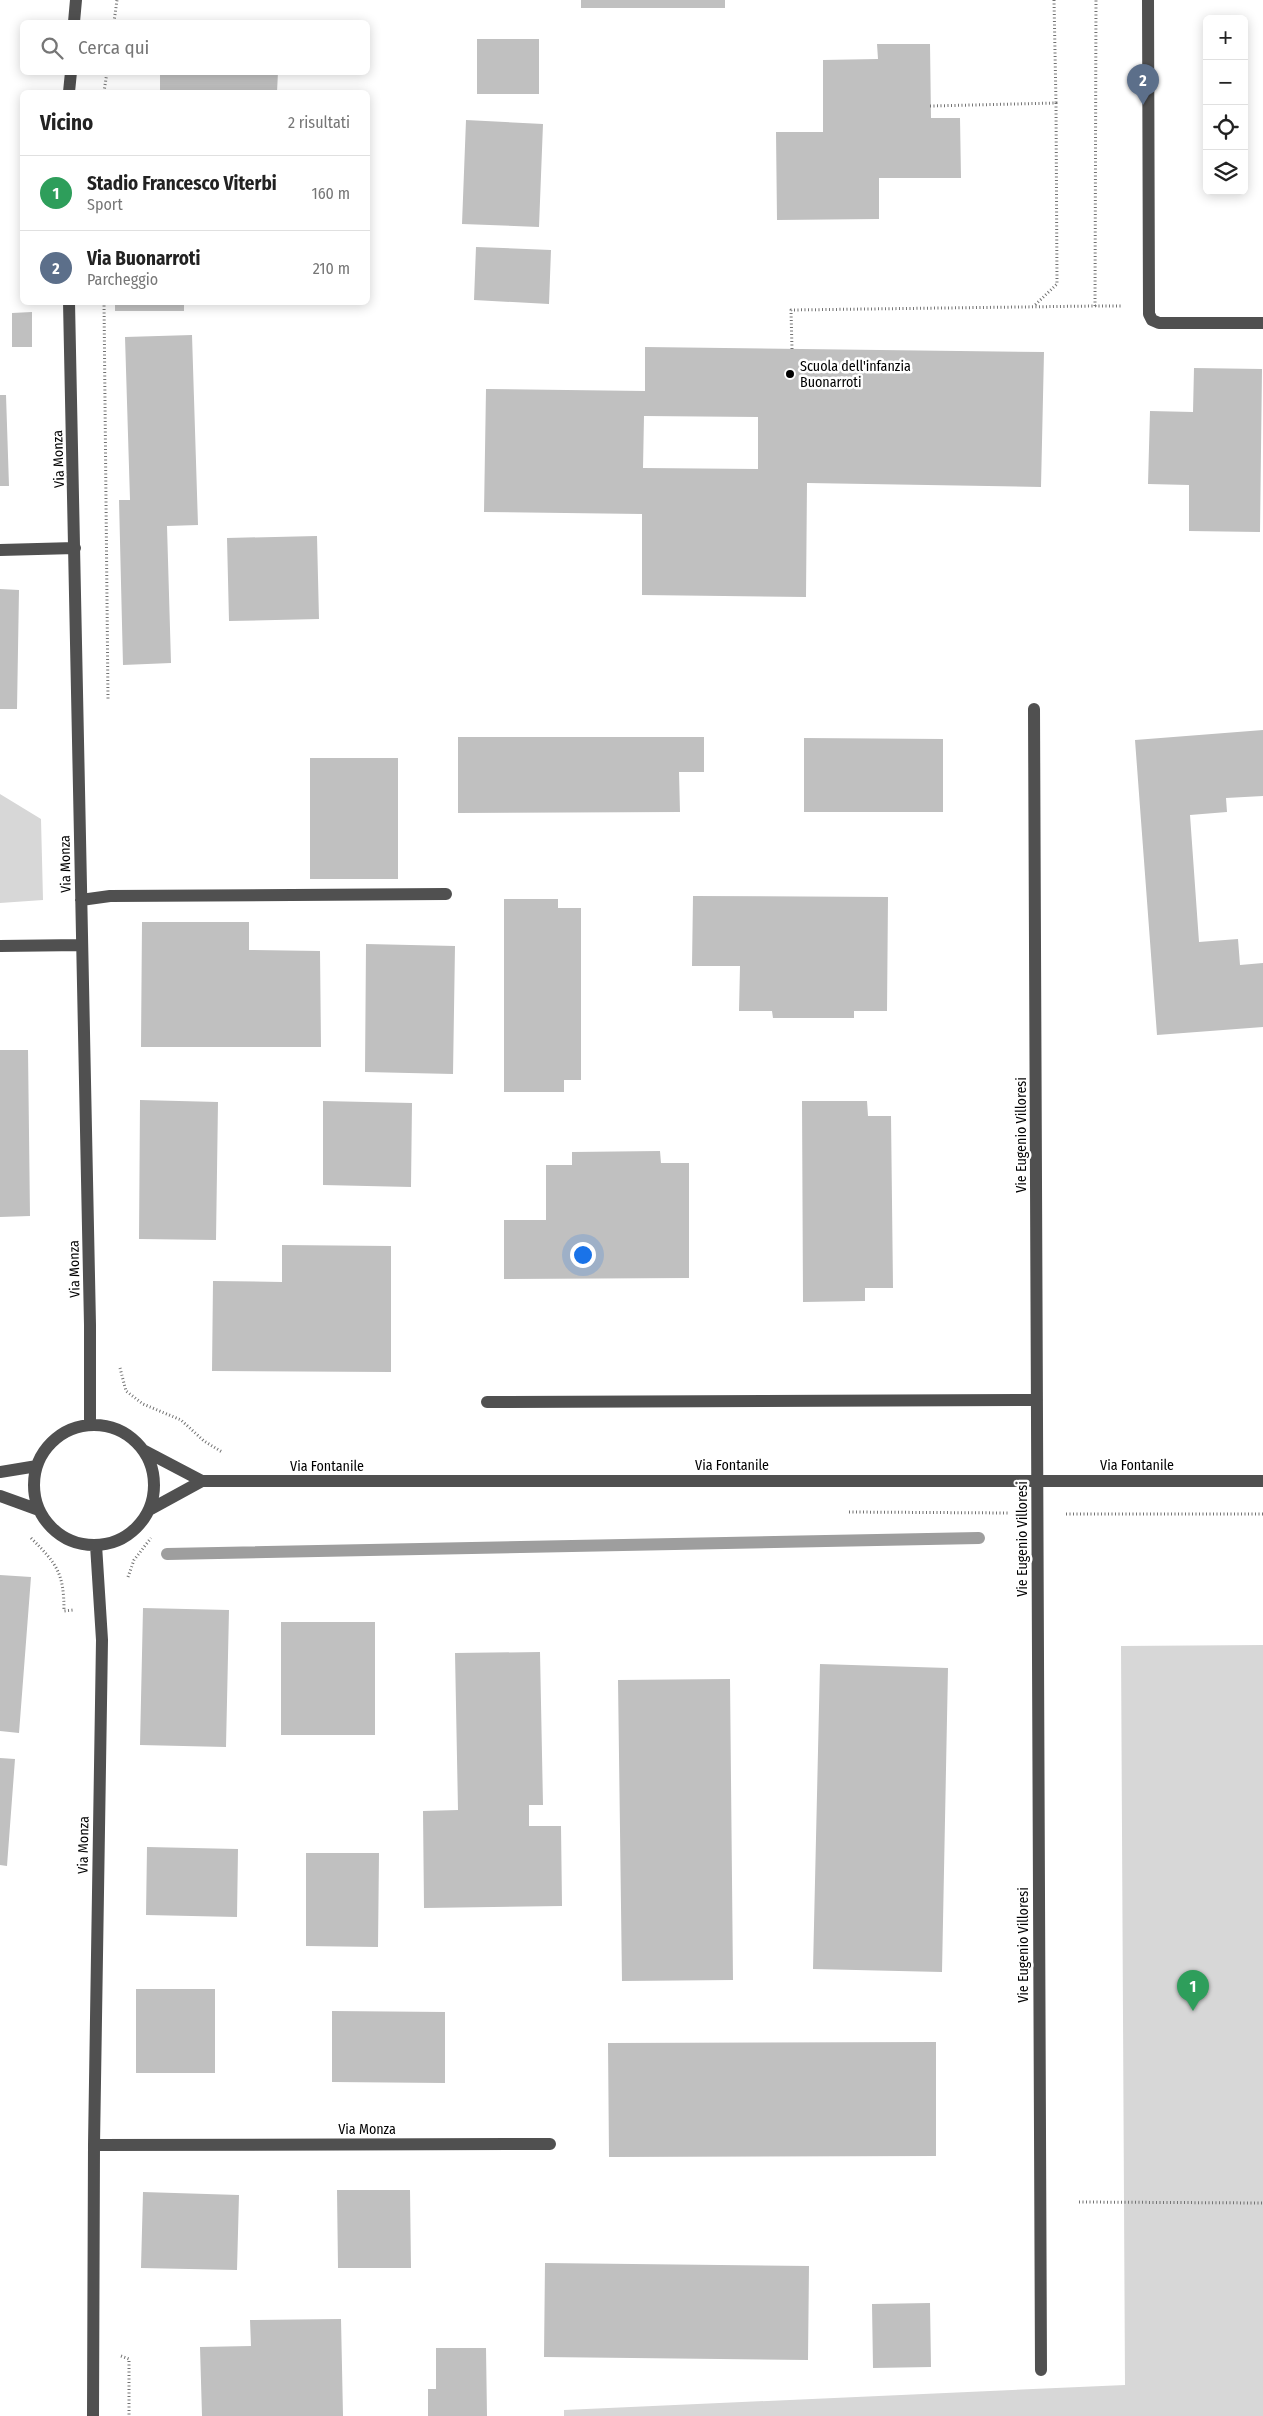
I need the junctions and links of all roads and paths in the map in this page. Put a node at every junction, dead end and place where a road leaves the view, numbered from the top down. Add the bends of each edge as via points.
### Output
1 (76, 0) edge
2 (117, 0) edge
3 (1054, 0) edge
4 (1096, 0) edge
5 (1148, 0) edge
6 (74, 20) edge
7 (114, 20) edge
8 (70, 75) edge
9 (107, 75) edge
10 (69, 90) edge
11 (104, 90) edge
12 (1056, 103) junction
13 (930, 106) dead end
14 (69, 305) edge
15 (104, 305) edge
16 (1034, 306) junction
17 (1263, 323) edge
18 (792, 349) dead end
19 (76, 548) junction
20 (0, 550) edge
21 (108, 708) dead end
22 (1034, 709) dead end
23 (446, 894) dead end
24 (81, 900) junction
25 (82, 945) junction
26 (0, 946) edge
27 (118, 1360) dead end
28 (1036, 1400) junction
29 (487, 1402) dead end
30 (90, 1424) junction
31 (143, 1450) junction
32 (37, 1466) junction
33 (0, 1472) edge
34 (1037, 1480) junction
35 (202, 1481) junction
36 (222, 1481) junction
37 (1263, 1481) edge
38 (0, 1496) edge
39 (39, 1510) junction
40 (149, 1510) junction
41 (840, 1512) dead end
42 (1037, 1513) junction
43 (1263, 1514) edge
44 (155, 1533) dead end
45 (29, 1535) dead end
46 (96, 1546) junction
47 (101, 1607) junction
48 (550, 2144) dead end
49 (94, 2145) junction
50 (1079, 2202) dead end
51 (1263, 2202) edge
52 (1041, 2370) dead end
53 (94, 2416) edge

1 - 6 street
2 - 7 path
3 - 12 path
4 - 16 path via 1095,306
5 - 17 street via 1149,314 1159,323
8 - 10 street
9 - 11 path
12 - 13 path
12 - 16 path via 1057,284
14 - 19 street, Via Monza
15 - 21 path
16 - 18 path via 791,310
19 - 20 street
19 - 24 street, Via Monza
22 - 28 street, Vie Eugenio Villoresi
23 - 24 street via 110,896
24 - 25 street, Via Monza
25 - 26 street
25 - 30 street, Via Monza
27 - 36 path via 126,1392 143,1404 182,1420 204,1442 222,1452
28 - 29 street
28 - 34 street, Vie Eugenio Villoresi
30 - 31 street via 118,1429
30 - 32 street via 58,1436 47,1447
31 - 35 street, Via Fontanile
31 - 40 street via 152,1466 155,1486
32 - 33 street
32 - 39 street via 34,1488
34 - 36 street, Via Fontanile
34 - 37 street, Via Fontanile
34 - 42 street, Vie Eugenio Villoresi
35 - 36 street, Via Fontanile
35 - 40 street, Via Fontanile
38 - 39 street
39 - 46 street via 48,1524 65,1538
40 - 46 street via 131,1534 116,1542
41 - 42 path
42 - 43 path
42 - 52 street, Vie Eugenio Villoresi
44 - 47 path via 134,1560 124,1586 124,1607
45 - 47 path via 53,1560 64,1585 64,1611
46 - 47 street, Via Monza
47 - 49 street, Via Monza
48 - 49 street, Via Monza
49 - 53 street, Via Monza
50 - 51 path

